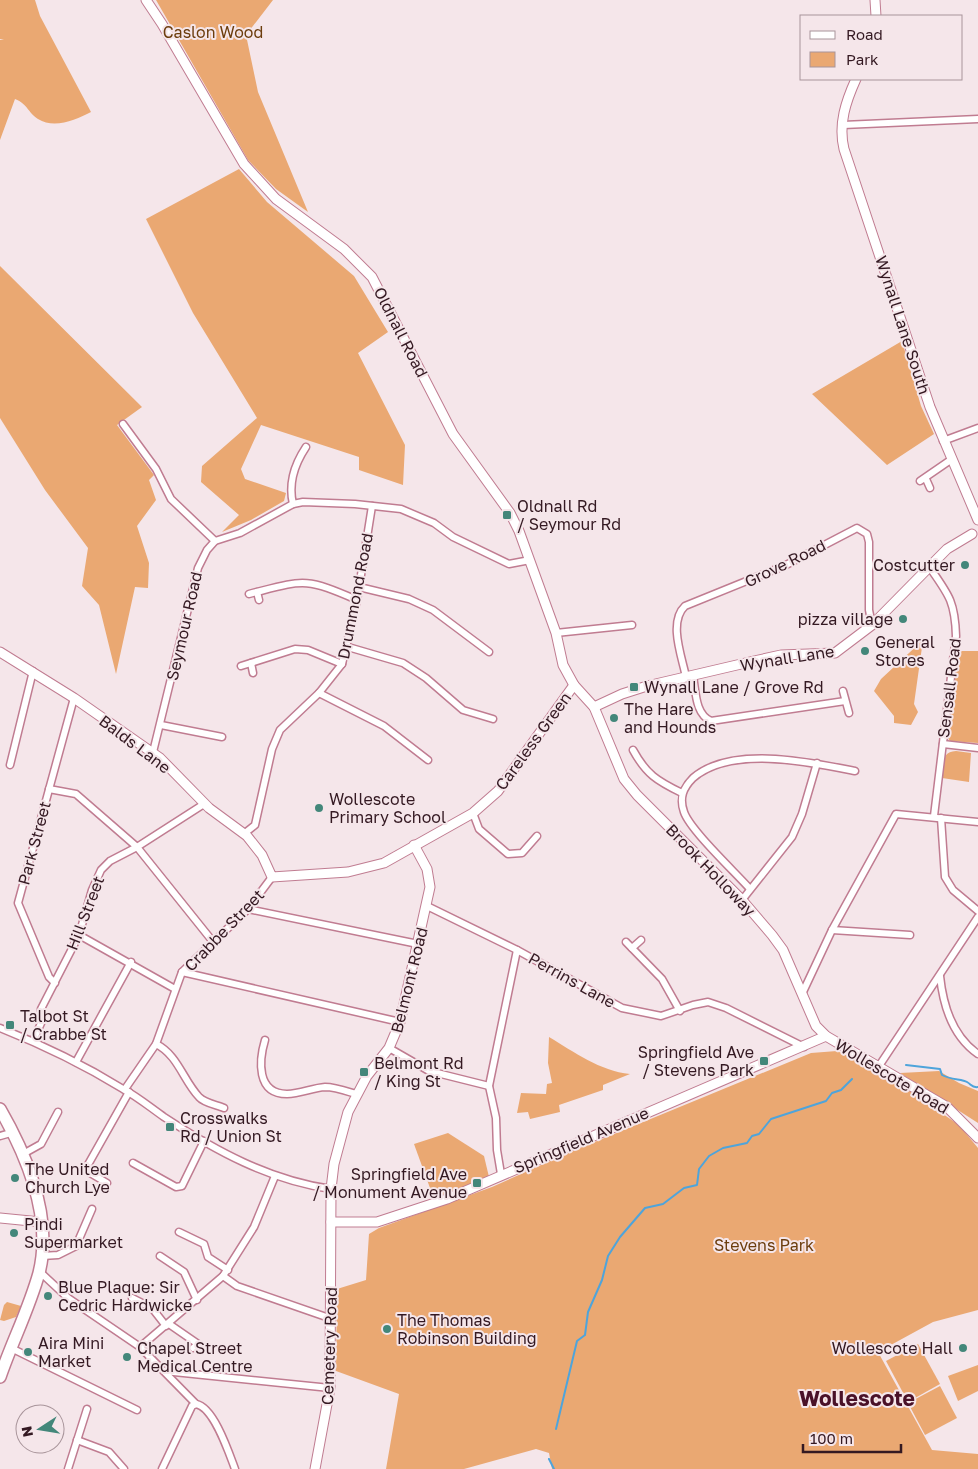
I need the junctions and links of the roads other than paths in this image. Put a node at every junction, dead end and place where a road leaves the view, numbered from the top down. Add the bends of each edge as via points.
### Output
1 (146, 0) edge
2 (875, 0) edge
3 (876, 15) edge
4 (856, 80) edge
5 (978, 119) edge
6 (842, 126) junction
7 (123, 424) dead end
8 (978, 428) edge
9 (944, 441) junction
10 (301, 449) dead end
11 (952, 459) junction
12 (930, 488) dead end
13 (293, 504) junction
14 (372, 506) junction
15 (978, 521) edge
16 (975, 537) edge
17 (215, 541) junction
18 (530, 560) junction
19 (930, 568) junction
20 (359, 587) junction
21 (257, 592) junction
22 (249, 594) dead end
23 (259, 600) dead end
24 (357, 600) junction
25 (627, 624) dead end
26 (872, 625) junction
27 (556, 633) junction
28 (348, 646) junction
29 (487, 647) dead end
30 (0, 652) edge
31 (250, 663) junction
32 (342, 664) junction
33 (241, 666) dead end
34 (33, 671) junction
35 (253, 673) dead end
36 (690, 677) junction
37 (574, 685) junction
38 (842, 691) dead end
39 (319, 693) junction
40 (74, 698) junction
41 (845, 701) junction
42 (594, 707) junction
43 (849, 713) dead end
44 (494, 719) dead end
45 (161, 725) junction
46 (222, 737) dead end
47 (943, 744) junction
48 (978, 748) edge
49 (633, 750) dead end
50 (153, 752) junction
51 (428, 760) dead end
52 (817, 763) junction
53 (10, 765) dead end
54 (855, 771) dead end
55 (49, 788) junction
56 (682, 793) junction
57 (204, 804) junction
58 (473, 813) junction
59 (938, 817) junction
60 (978, 822) edge
61 (245, 833) junction
62 (537, 836) dead end
63 (414, 845) junction
64 (137, 847) junction
65 (272, 877) junction
66 (750, 889) junction
67 (742, 900) junction
68 (426, 906) junction
69 (248, 909) junction
70 (978, 911) edge
71 (978, 916) edge
72 (832, 930) junction
73 (79, 935) junction
74 (910, 936) dead end
75 (641, 940) dead end
76 (626, 942) dead end
77 (214, 943) junction
78 (418, 944) junction
79 (632, 948) junction
80 (517, 950) junction
81 (131, 962) junction
82 (182, 972) junction
83 (940, 976) junction
84 (55, 983) junction
85 (175, 989) junction
86 (802, 994) junction
87 (680, 1011) junction
88 (400, 1022) junction
89 (0, 1028) edge
90 (826, 1036) junction
91 (265, 1040) dead end
92 (33, 1041) junction
93 (156, 1044) junction
94 (805, 1047) junction
95 (390, 1048) junction
96 (978, 1054) edge
97 (76, 1062) junction
98 (878, 1066) junction
99 (489, 1086) junction
100 (127, 1091) junction
101 (356, 1094) junction
102 (224, 1108) dead end
103 (0, 1109) edge
104 (58, 1112) dead end
105 (14, 1132) junction
106 (0, 1136) edge
107 (978, 1138) edge
108 (204, 1141) junction
109 (24, 1154) junction
110 (133, 1163) dead end
111 (501, 1174) junction
112 (275, 1176) junction
113 (107, 1183) dead end
114 (332, 1189) junction
115 (92, 1209) dead end
116 (0, 1218) edge
117 (41, 1222) junction
118 (331, 1222) junction
119 (179, 1232) dead end
120 (42, 1256) junction
121 (160, 1256) dead end
122 (228, 1270) junction
123 (39, 1272) junction
124 (223, 1276) junction
125 (51, 1285) junction
126 (34, 1287) junction
127 (132, 1298) dead end
128 (197, 1300) junction
129 (332, 1319) junction
130 (168, 1325) junction
131 (140, 1347) junction
132 (11, 1348) junction
133 (193, 1348) dead end
134 (164, 1371) junction
135 (0, 1377) edge
136 (330, 1388) junction
137 (196, 1404) junction
138 (87, 1409) dead end
139 (137, 1410) dead end
140 (77, 1440) junction
141 (68, 1469) edge
142 (124, 1469) edge
143 (162, 1469) edge
144 (235, 1469) edge
145 (314, 1469) edge

1 - 18 street, Oldnall Road via 244,164 276,199 344,249 372,277 453,434 510,513
2 - 3 street
4 - 6 street via 845,103
5 - 6 street
6 - 9 street, Wynall Lane South via 847,162
7 - 17 street via 156,469 171,499
8 - 9 street
9 - 11 street, Wynall Lane South
10 - 13 street via 290,490
11 - 12 street via 923,480
11 - 15 street, Wynall Lane South
13 - 14 street
13 - 17 street via 240,533
14 - 18 street via 401,509 434,522 453,537 509,564
14 - 20 street, Drummond Road
15 - 16 street via 972,528
16 - 19 street, Wynall Lane via 955,543
17 - 45 street, Seymour Road via 198,568
18 - 27 street, Oldnall Road
19 - 26 street, Wynall Lane
19 - 47 street, Sensall Road via 951,599 956,617
20 - 24 street, Drummond Road
20 - 29 street via 409,599 433,610
21 - 22 street
21 - 23 street
21 - 24 street via 291,582 309,582
24 - 28 street, Drummond Road
25 - 27 street
26 - 36 street, Wynall Lane via 835,653 781,655
26 - 36 street, Grove Road via 869,542 867,534 857,528 786,565 685,606 678,614 677,626
27 - 37 street, Oldnall Road via 563,665
28 - 32 street, Drummond Road
28 - 44 street via 403,663 463,710 485,720
30 - 34 street, Balds Lane
31 - 32 street via 302,648
31 - 33 street
31 - 35 street
32 - 39 street, Drummond Road
34 - 40 street, Balds Lane
34 - 53 street
36 - 41 street via 699,709 711,722
36 - 42 street, Wynall Lane via 622,694
37 - 42 street, Oldnall Road
37 - 58 street, Careless Green via 498,791
38 - 41 street
39 - 51 street via 384,726 420,758
39 - 61 street, Drummond Road via 280,730 272,749 254,825
40 - 50 street, Balds Lane
40 - 55 street, Park Street
41 - 43 street
42 - 67 street, Brook Holloway via 624,779
45 - 46 street
45 - 50 street, Seymour Road
47 - 48 street
47 - 59 street, Sensall Road
49 - 56 street via 655,779
50 - 57 street, Balds Lane
52 - 54 street
52 - 56 street via 767,760 725,763 700,772
52 - 66 street via 792,836
55 - 64 street via 76,794
55 - 84 street, Park Street via 18,903 49,977
56 - 66 street via 688,822
57 - 61 street, Balds Lane
57 - 64 street, Hill Street
58 - 62 street via 479,830 508,854 522,853
58 - 63 street, Careless Green
59 - 60 street
59 - 70 street, Sensall Road via 945,877 953,890
59 - 72 street via 896,814
61 - 65 street, Balds Lane via 262,855
63 - 65 street, Careless Green via 384,863 348,872
63 - 68 street, Belmont Road via 429,874
64 - 73 street, Hill Street via 110,861 101,870
64 - 77 street
65 - 69 street, Crabbe Street
66 - 67 street
67 - 86 street, Brook Holloway via 783,950
68 - 78 street, Belmont Road
68 - 80 street, Perrins Lane
69 - 77 street, Crabbe Street
69 - 78 street
71 - 83 street
72 - 74 street via 902,938
72 - 86 street
73 - 81 street
73 - 84 street, Hill Street
75 - 79 street
76 - 79 street
77 - 82 street, Crabbe Street
78 - 88 street, Belmont Road
79 - 87 street via 662,979
80 - 87 street, Perrins Lane via 622,1008 661,1016
80 - 99 street
81 - 85 street
81 - 97 street
82 - 85 street, Crabbe Street
82 - 88 street
83 - 96 street via 951,1021 966,1044
83 - 98 street
84 - 92 street, Hill Street via 42,1009 42,1021
85 - 93 street, Crabbe Street
86 - 90 street, Brook Holloway via 816,1026
87 - 94 street, Perrins Lane via 708,1002
88 - 95 street, Belmont Road
89 - 92 street
90 - 94 street, Springfield Avenue
90 - 98 street, Wollescote Road
91 - 101 street via 259,1062 260,1073 274,1091 286,1094 327,1087
92 - 97 street
93 - 100 street, Crabbe Street
93 - 102 street via 171,1055 200,1098
94 - 111 street, Springfield Avenue
95 - 99 street via 429,1071
95 - 101 street, Belmont Road via 366,1076
97 - 100 street
98 - 107 street, Wollescote Road via 947,1107
99 - 111 street via 496,1118
100 - 108 street
100 - 113 street, Crabbe Street via 85,1170
101 - 114 street, Belmont Road via 341,1132
103 - 105 highway
104 - 109 street via 41,1144
105 - 106 street
105 - 109 highway
108 - 110 street via 182,1186 176,1187
108 - 112 street via 238,1161
109 - 117 highway
111 - 118 street, Springfield Avenue via 447,1199 393,1218 358,1223
112 - 114 street
112 - 122 street via 254,1227
114 - 118 street, Belmont Road
115 - 120 street via 76,1246 58,1255
116 - 117 street
117 - 120 highway
118 - 129 street, Cemetery Road
119 - 122 street via 204,1244 208,1257
120 - 123 highway
121 - 128 street via 184,1272
122 - 124 street
123 - 125 street
123 - 126 highway
124 - 128 street
124 - 129 street via 237,1286
125 - 126 street
125 - 131 street
126 - 132 highway
127 - 130 street via 152,1308
128 - 130 street
129 - 136 street, Cemetery Road
130 - 131 street
130 - 133 street via 198,1344
131 - 134 street
132 - 135 highway
132 - 139 street
134 - 136 street
134 - 137 street
136 - 145 street, Cemetery Road
137 - 143 street via 192,1406
137 - 144 street via 211,1416
138 - 140 street
140 - 141 street
140 - 142 street via 109,1452

